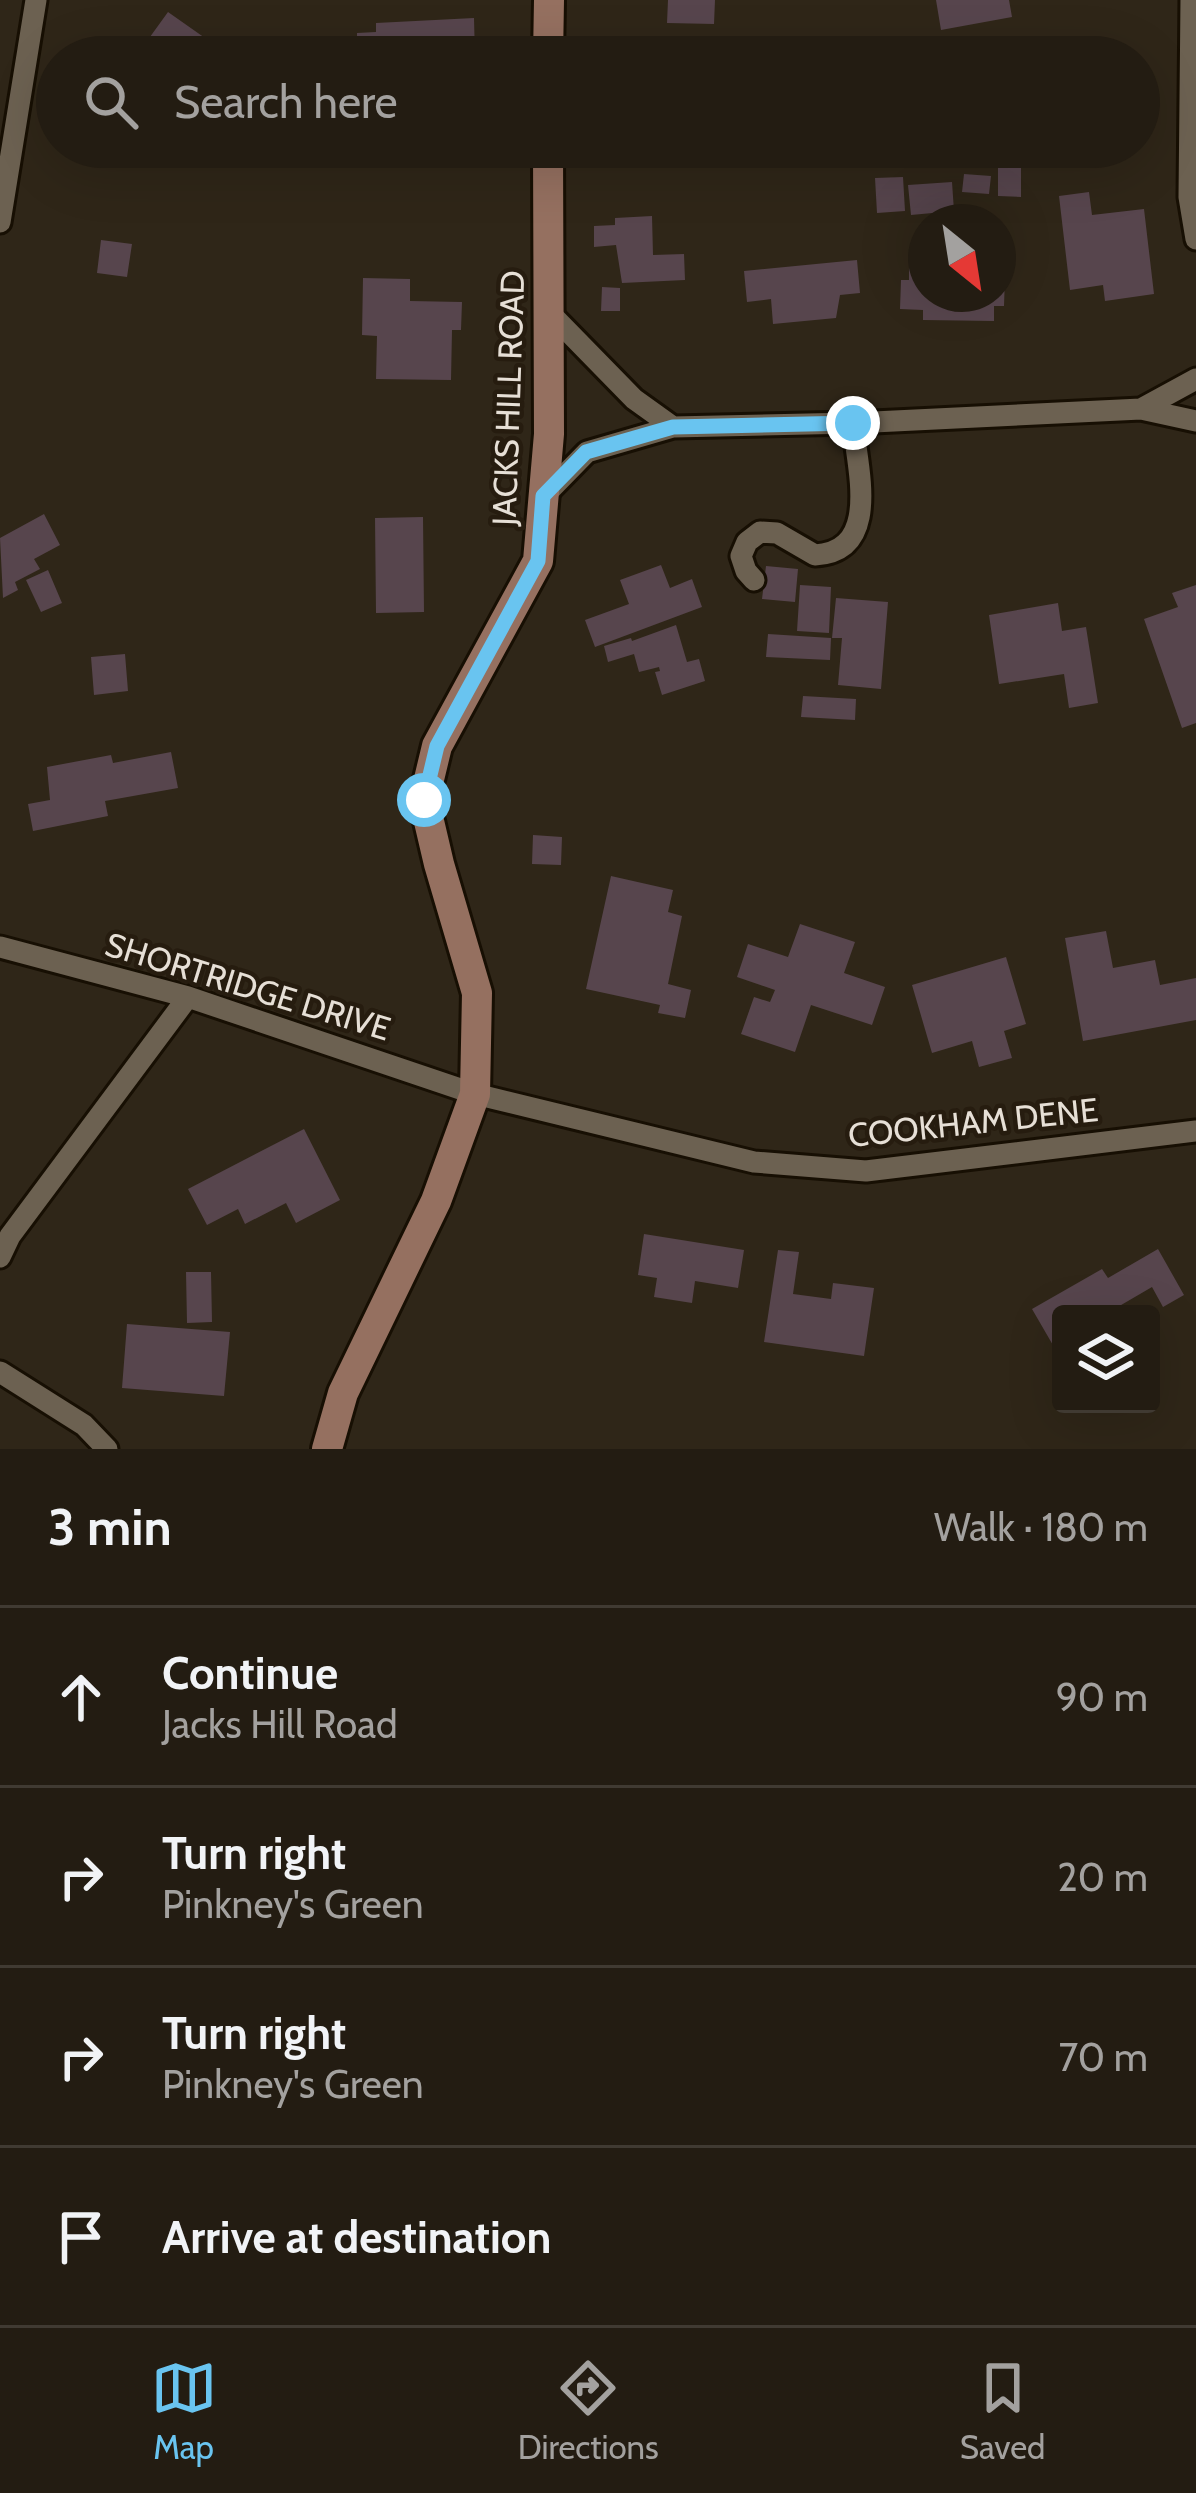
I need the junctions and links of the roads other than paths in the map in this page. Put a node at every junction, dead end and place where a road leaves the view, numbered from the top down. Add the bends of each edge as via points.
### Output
1 (36, 0) edge
2 (549, 0) edge
3 (1191, 0) edge
4 (548, 36) edge
5 (548, 168) edge
6 (0, 222) edge
7 (1196, 239) edge
8 (547, 310) junction
9 (1196, 379) edge
10 (1141, 409) junction
11 (1196, 421) edge
12 (853, 423) junction
13 (673, 427) junction
14 (543, 496) junction
15 (754, 580) dead end
16 (0, 947) edge
17 (188, 997) junction
18 (476, 1094) junction
19 (1196, 1131) edge
20 (0, 1257) edge
21 (0, 1372) edge
22 (107, 1449) edge
23 (327, 1449) edge

1 - 6 street
2 - 4 street
3 - 7 street
5 - 8 street, JACKS HILL ROAD
8 - 13 street via 634,399
8 - 14 street, JACKS HILL ROAD
9 - 10 street
10 - 11 street
10 - 12 street
12 - 13 street
12 - 15 street via 858,529 842,549 815,555 760,532 741,556
13 - 14 street via 586,452
14 - 18 street, JACKS HILL ROAD via 538,561 437,746 424,800 477,993
16 - 17 street, SHORTRIDGE DRIVE
17 - 18 street, SHORTRIDGE DRIVE
17 - 20 street
18 - 19 street, COOKHAM DENE via 754,1162 866,1171
18 - 23 street, JACKS HILL ROAD
21 - 22 street

